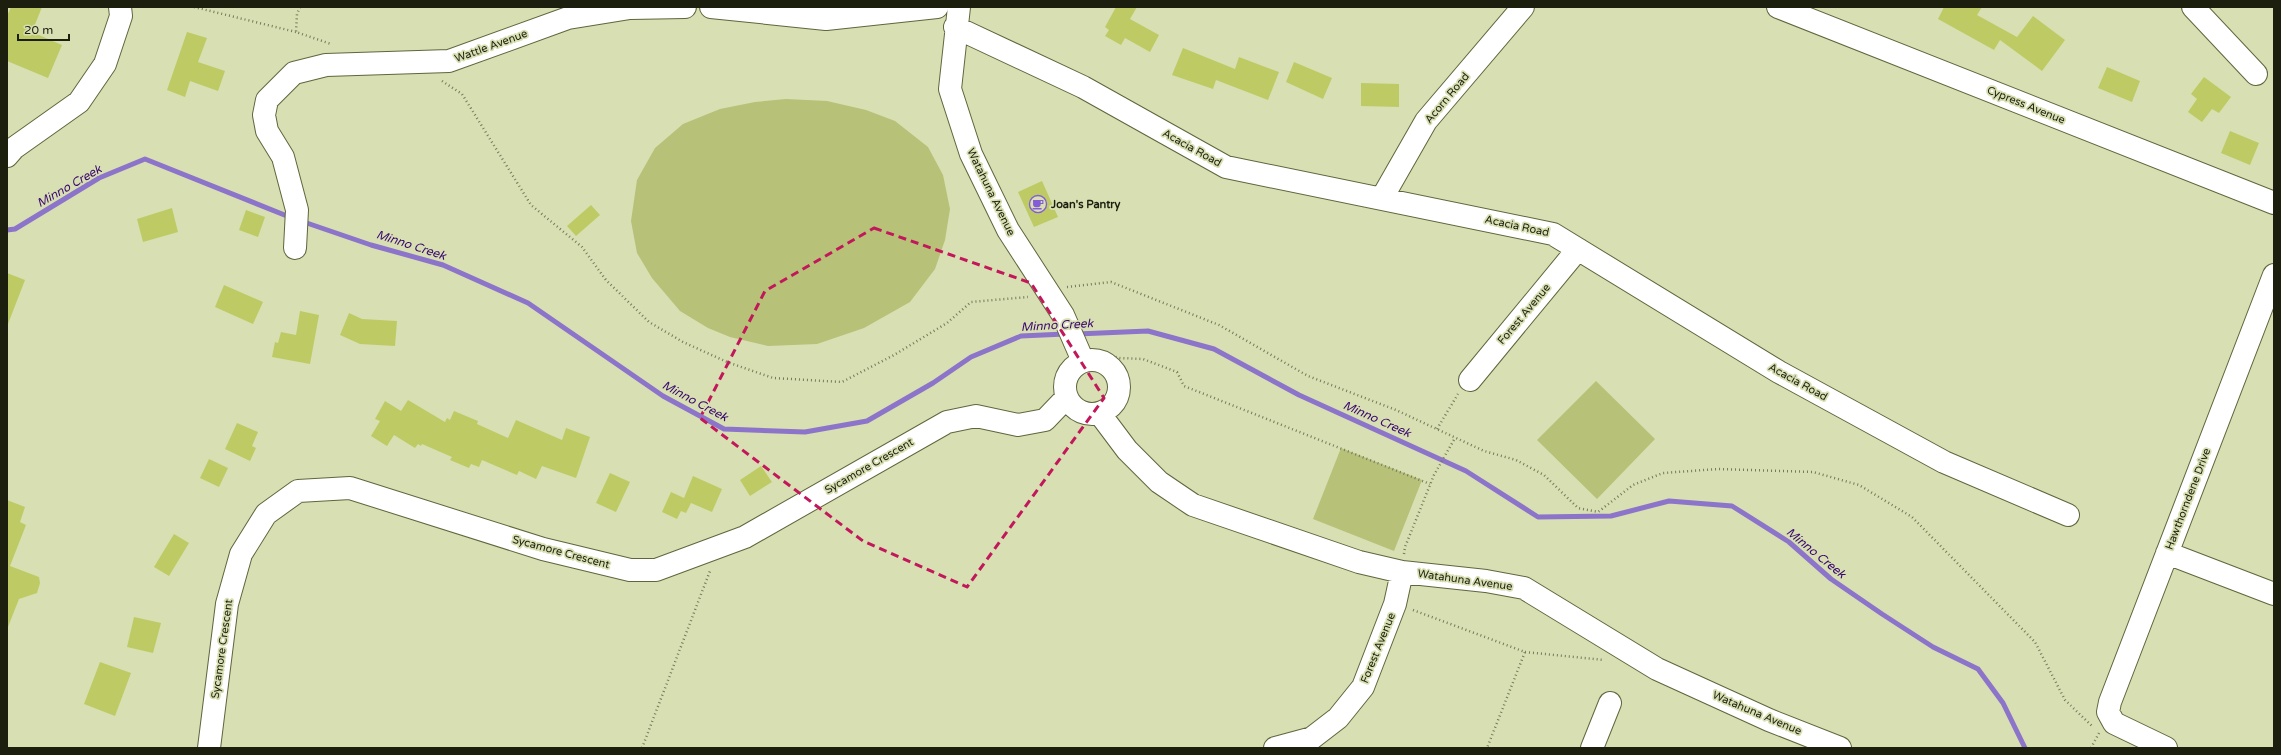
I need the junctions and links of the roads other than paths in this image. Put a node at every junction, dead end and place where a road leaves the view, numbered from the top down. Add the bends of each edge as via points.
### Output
1 (120, 7) edge
2 (685, 7) edge
3 (711, 7) edge
4 (937, 7) edge
5 (1523, 7) edge
6 (1778, 7) edge
7 (2193, 7) edge
8 (957, 17) edge
9 (2256, 74) dead end
10 (7, 156) edge
11 (1382, 198) junction
12 (2274, 203) edge
13 (296, 229) dead end
14 (1578, 249) junction
15 (2274, 275) edge
16 (1079, 351) junction
17 (1470, 380) road end
18 (1067, 397) junction
19 (1100, 414) junction
20 (2068, 516) dead end
21 (2167, 553) junction
22 (1402, 572) junction
23 (2274, 594) edge
24 (1610, 703) dead end
25 (209, 748) edge
26 (1275, 748) edge
27 (1592, 748) edge
28 (1840, 748) edge
29 (2166, 748) edge

1 - 10 street via 121,16 105,64 79,102 14,148
2 - 13 street, Wattle Avenue via 630,8 568,18 449,61 326,65 294,73 267,100 264,115 267,131 283,157
3 - 4 street via 826,19
5 - 11 street, Acorn Road via 1426,121
6 - 12 street, Cypress Avenue
7 - 9 street
8 - 11 street, Acacia Road via 1226,167
8 - 16 street, Watahuna Avenue via 950,89 971,154 1008,230 1067,323
11 - 14 street, Acacia Road via 1554,234
14 - 17 street, Forest Avenue
14 - 20 street, Acacia Road via 1779,372 1937,458
15 - 21 street, Hawthorndene Drive
16 - 18 street via 1066,378
16 - 19 street via 1092,360 1102,361 1110,366 1118,376 1118,396 1114,404
18 - 19 street via 1073,407 1081,412
18 - 25 street, Sycamore Crescent via 1045,420 1038,422 1018,426 976,416 947,422 745,537 656,570 630,570 543,549 350,488 298,491 266,514 241,554 227,604
19 - 22 street, Watahuna Avenue via 1127,450 1159,482 1193,505 1359,562
21 - 23 street
21 - 29 street, Hawthorndene Drive via 2110,702 2106,728
22 - 26 street, Forest Avenue via 1396,604 1363,687 1338,718 1312,738
22 - 28 street, Watahuna Avenue via 1524,588 1657,669 1769,720
24 - 27 street

